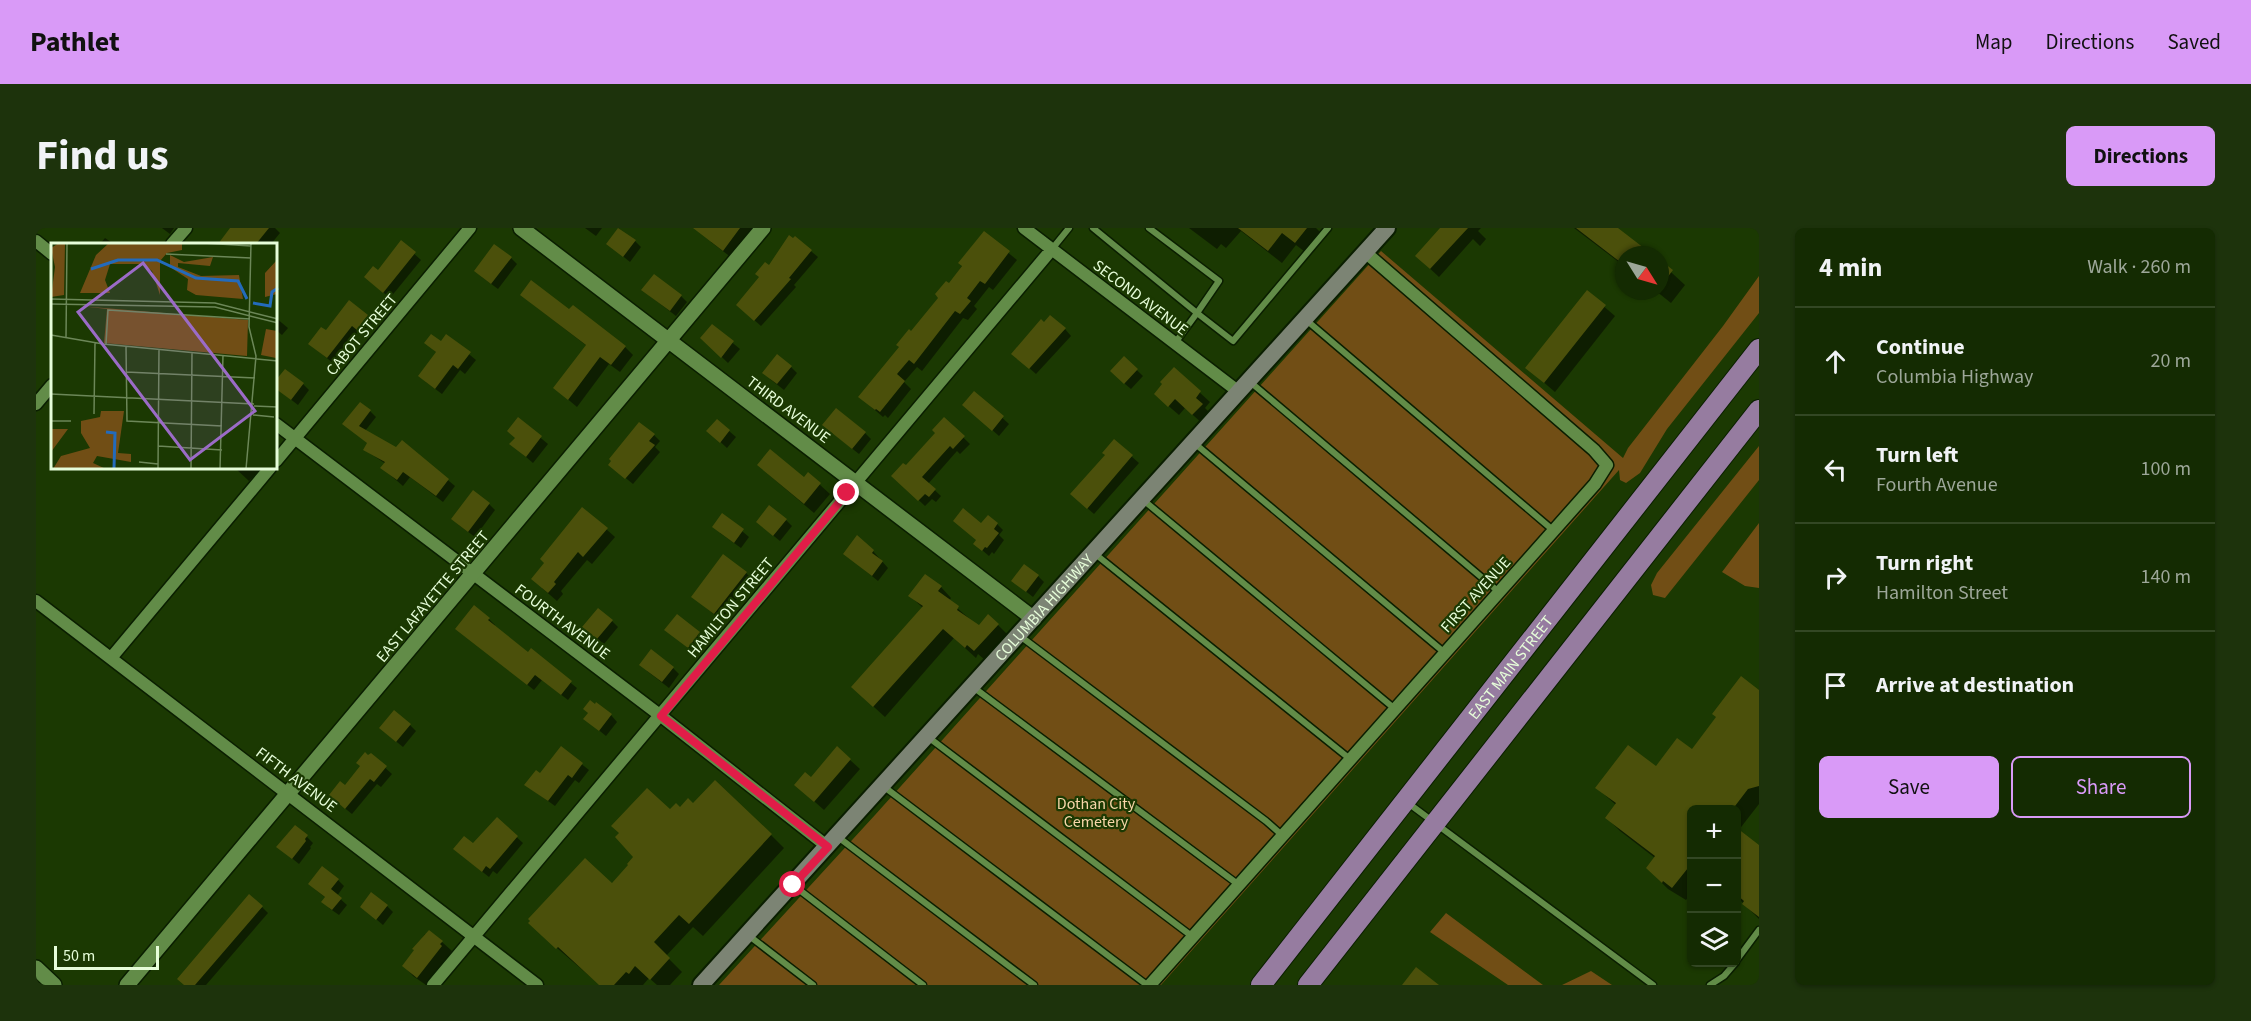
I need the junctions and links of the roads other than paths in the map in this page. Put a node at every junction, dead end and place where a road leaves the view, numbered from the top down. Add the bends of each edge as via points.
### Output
1 (186, 228) edge
2 (470, 228) edge
3 (521, 228) edge
4 (763, 228) edge
5 (1024, 228) edge
6 (1069, 228) edge
7 (1093, 228) edge
8 (1149, 228) edge
9 (1328, 228) edge
10 (1387, 228) edge
11 (36, 241) edge
12 (173, 243) edge
13 (1052, 249) junction
14 (1365, 252) junction
15 (51, 253) edge
16 (1197, 313) junction
17 (1304, 319) junction
18 (669, 341) junction
19 (1175, 343) junction
20 (1759, 349) edge
21 (51, 386) edge
22 (1244, 386) junction
23 (36, 404) edge
24 (1759, 410) edge
25 (278, 425) edge
26 (295, 438) junction
27 (1193, 442) junction
28 (278, 459) edge
29 (268, 470) edge
30 (856, 482) junction
31 (1142, 499) junction
32 (1554, 531) junction
33 (1094, 552) junction
34 (473, 574) junction
35 (1499, 592) junction
36 (36, 601) edge
37 (1034, 619) junction
38 (1019, 635) junction
39 (1445, 653) junction
40 (111, 658) junction
41 (973, 686) junction
42 (1395, 710) junction
43 (661, 716) junction
44 (927, 737) junction
45 (1350, 760) junction
46 (883, 786) junction
47 (289, 794) junction
48 (1405, 800) junction
49 (1435, 823) junction
50 (1283, 836) junction
51 (833, 842) junction
52 (793, 885) junction
53 (1239, 885) junction
54 (1759, 930) edge
55 (747, 935) junction
56 (474, 936) junction
57 (1193, 937) junction
58 (1741, 955) edge
59 (1732, 967) edge
60 (36, 968) edge
61 (54, 985) edge
62 (127, 985) edge
63 (433, 985) edge
64 (537, 985) edge
65 (703, 985) edge
66 (813, 985) edge
67 (923, 985) edge
68 (1034, 985) edge
69 (1149, 985) edge
70 (1261, 985) edge
71 (1308, 985) edge
72 (1653, 985) edge
73 (1710, 985) edge

1 - 12 street
2 - 26 street, CABOT STREET
3 - 18 street, THIRD AVENUE
4 - 18 street, EAST LAFAYETTE STREET
5 - 13 street, SECOND AVENUE
6 - 13 lane
7 - 16 lane
8 - 16 lane via 1219,281
9 - 16 lane via 1233,340
10 - 14 main road, COLUMBIA HIGHWAY
11 - 15 street
13 - 19 street, SECOND AVENUE
13 - 30 street, HAMILTON STREET
14 - 17 main road, COLUMBIA HIGHWAY
14 - 32 street, FIRST AVENUE via 1607,465
16 - 19 lane
17 - 22 main road, COLUMBIA HIGHWAY
17 - 32 lane
18 - 30 street, THIRD AVENUE
18 - 34 street, EAST LAFAYETTE STREET
19 - 22 street, SECOND AVENUE
20 - 48 main road, EAST MAIN STREET
21 - 23 street
22 - 27 main road, COLUMBIA HIGHWAY
22 - 35 lane
24 - 49 main road
25 - 26 street, FOURTH AVENUE
26 - 28 street, CABOT STREET
26 - 34 street, FOURTH AVENUE
27 - 31 main road, COLUMBIA HIGHWAY
27 - 39 lane
29 - 40 street
30 - 37 street, THIRD AVENUE
30 - 43 street, HAMILTON STREET
31 - 33 main road, COLUMBIA HIGHWAY
31 - 42 lane
32 - 35 street, FIRST AVENUE
33 - 37 main road, COLUMBIA HIGHWAY
33 - 45 lane
34 - 43 street, FOURTH AVENUE
34 - 47 street, EAST LAFAYETTE STREET
35 - 39 street, FIRST AVENUE
36 - 40 street, FIFTH AVENUE
37 - 38 main road, COLUMBIA HIGHWAY
38 - 41 main road, COLUMBIA HIGHWAY
38 - 50 lane
39 - 42 street, FIRST AVENUE
40 - 47 street, FIFTH AVENUE
41 - 44 main road, COLUMBIA HIGHWAY
41 - 53 lane
42 - 45 street, FIRST AVENUE
43 - 51 street, FOURTH AVENUE
43 - 56 street, HAMILTON STREET
44 - 46 main road, COLUMBIA HIGHWAY
44 - 57 lane
45 - 50 street, FIRST AVENUE
46 - 51 main road, COLUMBIA HIGHWAY
46 - 69 lane
47 - 56 street, FIFTH AVENUE
47 - 62 street, EAST LAFAYETTE STREET
48 - 49 lane
48 - 70 main road, EAST MAIN STREET
49 - 71 main road
49 - 72 lane
50 - 53 street, FIRST AVENUE
51 - 52 main road, COLUMBIA HIGHWAY
51 - 68 lane
52 - 55 main road, COLUMBIA HIGHWAY
52 - 67 lane
53 - 57 street, FIRST AVENUE
54 - 58 lane
55 - 65 main road, COLUMBIA HIGHWAY
55 - 66 lane
56 - 63 street, HAMILTON STREET
56 - 64 street, FIFTH AVENUE
57 - 69 street, FIRST AVENUE
59 - 73 lane
60 - 61 street

